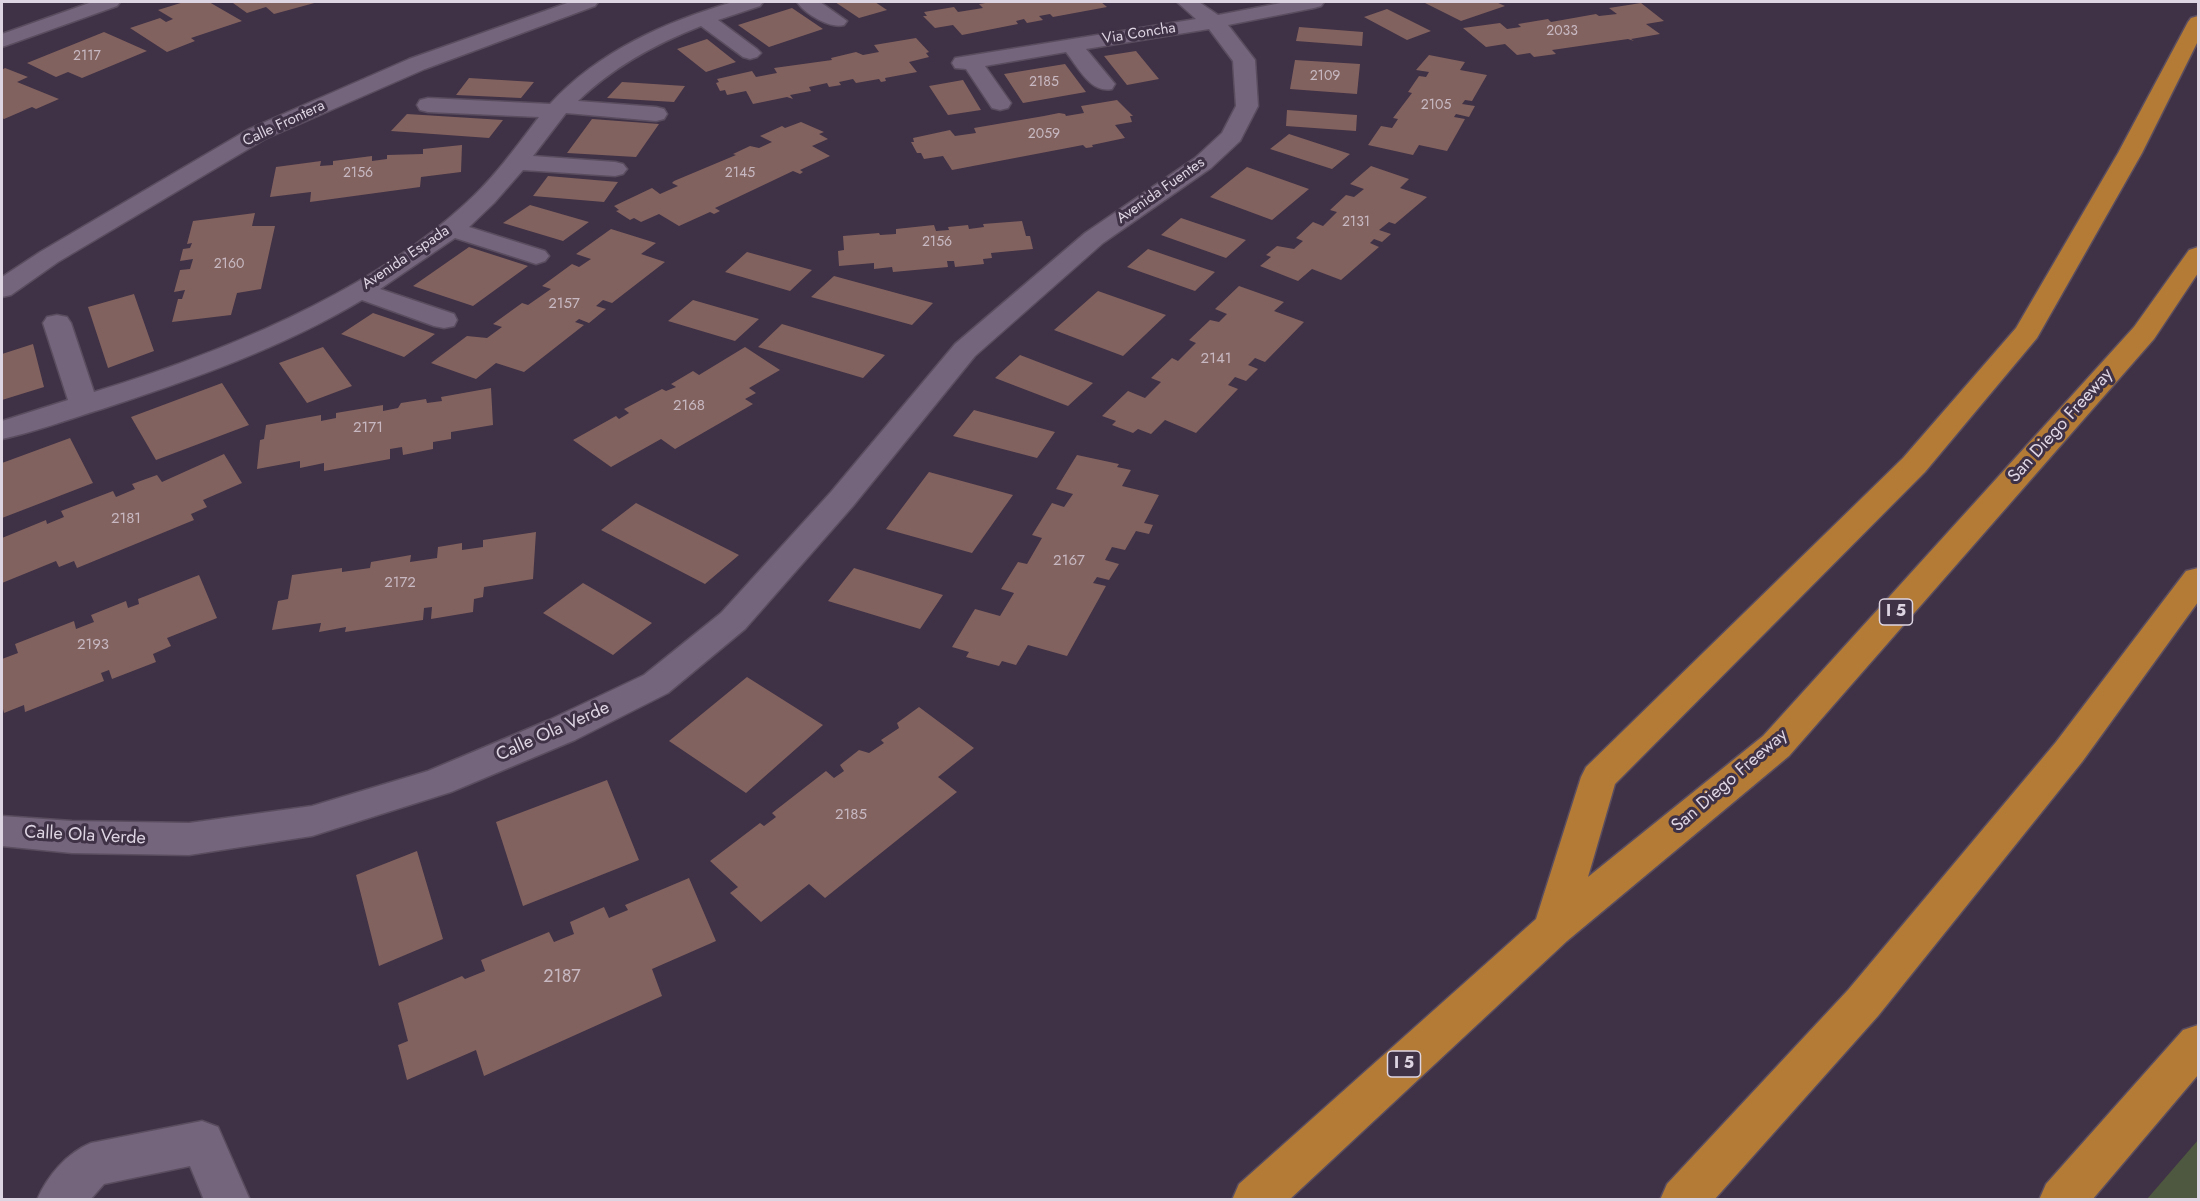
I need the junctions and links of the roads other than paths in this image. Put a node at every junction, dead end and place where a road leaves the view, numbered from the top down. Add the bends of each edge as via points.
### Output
1 (110, 2) edge
2 (588, 2) edge
3 (753, 2) edge
4 (807, 2) edge
5 (1187, 2) edge
6 (1314, 2) edge
7 (703, 18) junction
8 (837, 21) dead end
9 (1214, 22) junction
10 (2199, 22) edge
11 (2, 41) edge
12 (1071, 45) junction
13 (750, 53) dead end
14 (1104, 84) dead end
15 (1000, 103) dead end
16 (428, 105) dead end
17 (558, 109) junction
18 (656, 114) dead end
19 (517, 162) junction
20 (615, 169) dead end
21 (451, 229) junction
22 (2199, 255) edge
23 (536, 256) dead end
24 (2, 289) edge
25 (359, 290) junction
26 (444, 320) dead end
27 (57, 323) dead end
28 (965, 350) joint
29 (84, 405) junction
30 (2, 430) edge
31 (2199, 579) edge
32 (2, 831) edge
33 (1553, 929) junction
34 (2199, 1044) edge
35 (60, 1200) edge
36 (227, 1200) edge
37 (1255, 1200) edge
38 (1683, 1200) edge
39 (2062, 1200) edge

1 - 11 street
2 - 24 street, Calle Frontera via 417,64 257,134
3 - 7 street, Avenida Espada
4 - 8 street
5 - 9 street, Avenida Fuentes
6 - 9 street, Via Concha
7 - 13 street
7 - 17 street, Avenida Espada via 646,41 617,58 580,86
9 - 12 street, Via Concha
9 - 28 street, Avenida Fuentes via 1244,60 1247,106 1232,136 1203,163 1094,238
10 - 33 highway via 2130,153 2027,332 1914,465 1599,777
12 - 14 street
12 - 15 street, Via Concha via 967,62
16 - 17 street
17 - 18 street
17 - 19 street, Avenida Espada
19 - 20 street
19 - 21 street, Avenida Espada via 491,194
21 - 23 street
21 - 25 street, Avenida Espada
22 - 33 highway, San Diego Freeway / I 5 via 2144,333 1776,746
25 - 26 street
25 - 29 street, Avenida Espada via 226,355
27 - 29 street
28 - 32 street, Calle Ola Verde via 842,499 733,621 656,684 562,730 438,782 312,821 189,840
29 - 30 street, Avenida Espada
31 - 38 highway via 2069,752 1863,1003
33 - 37 highway, San Diego Freeway / I 5
34 - 39 highway
35 - 36 street via 91,1165 202,1142

